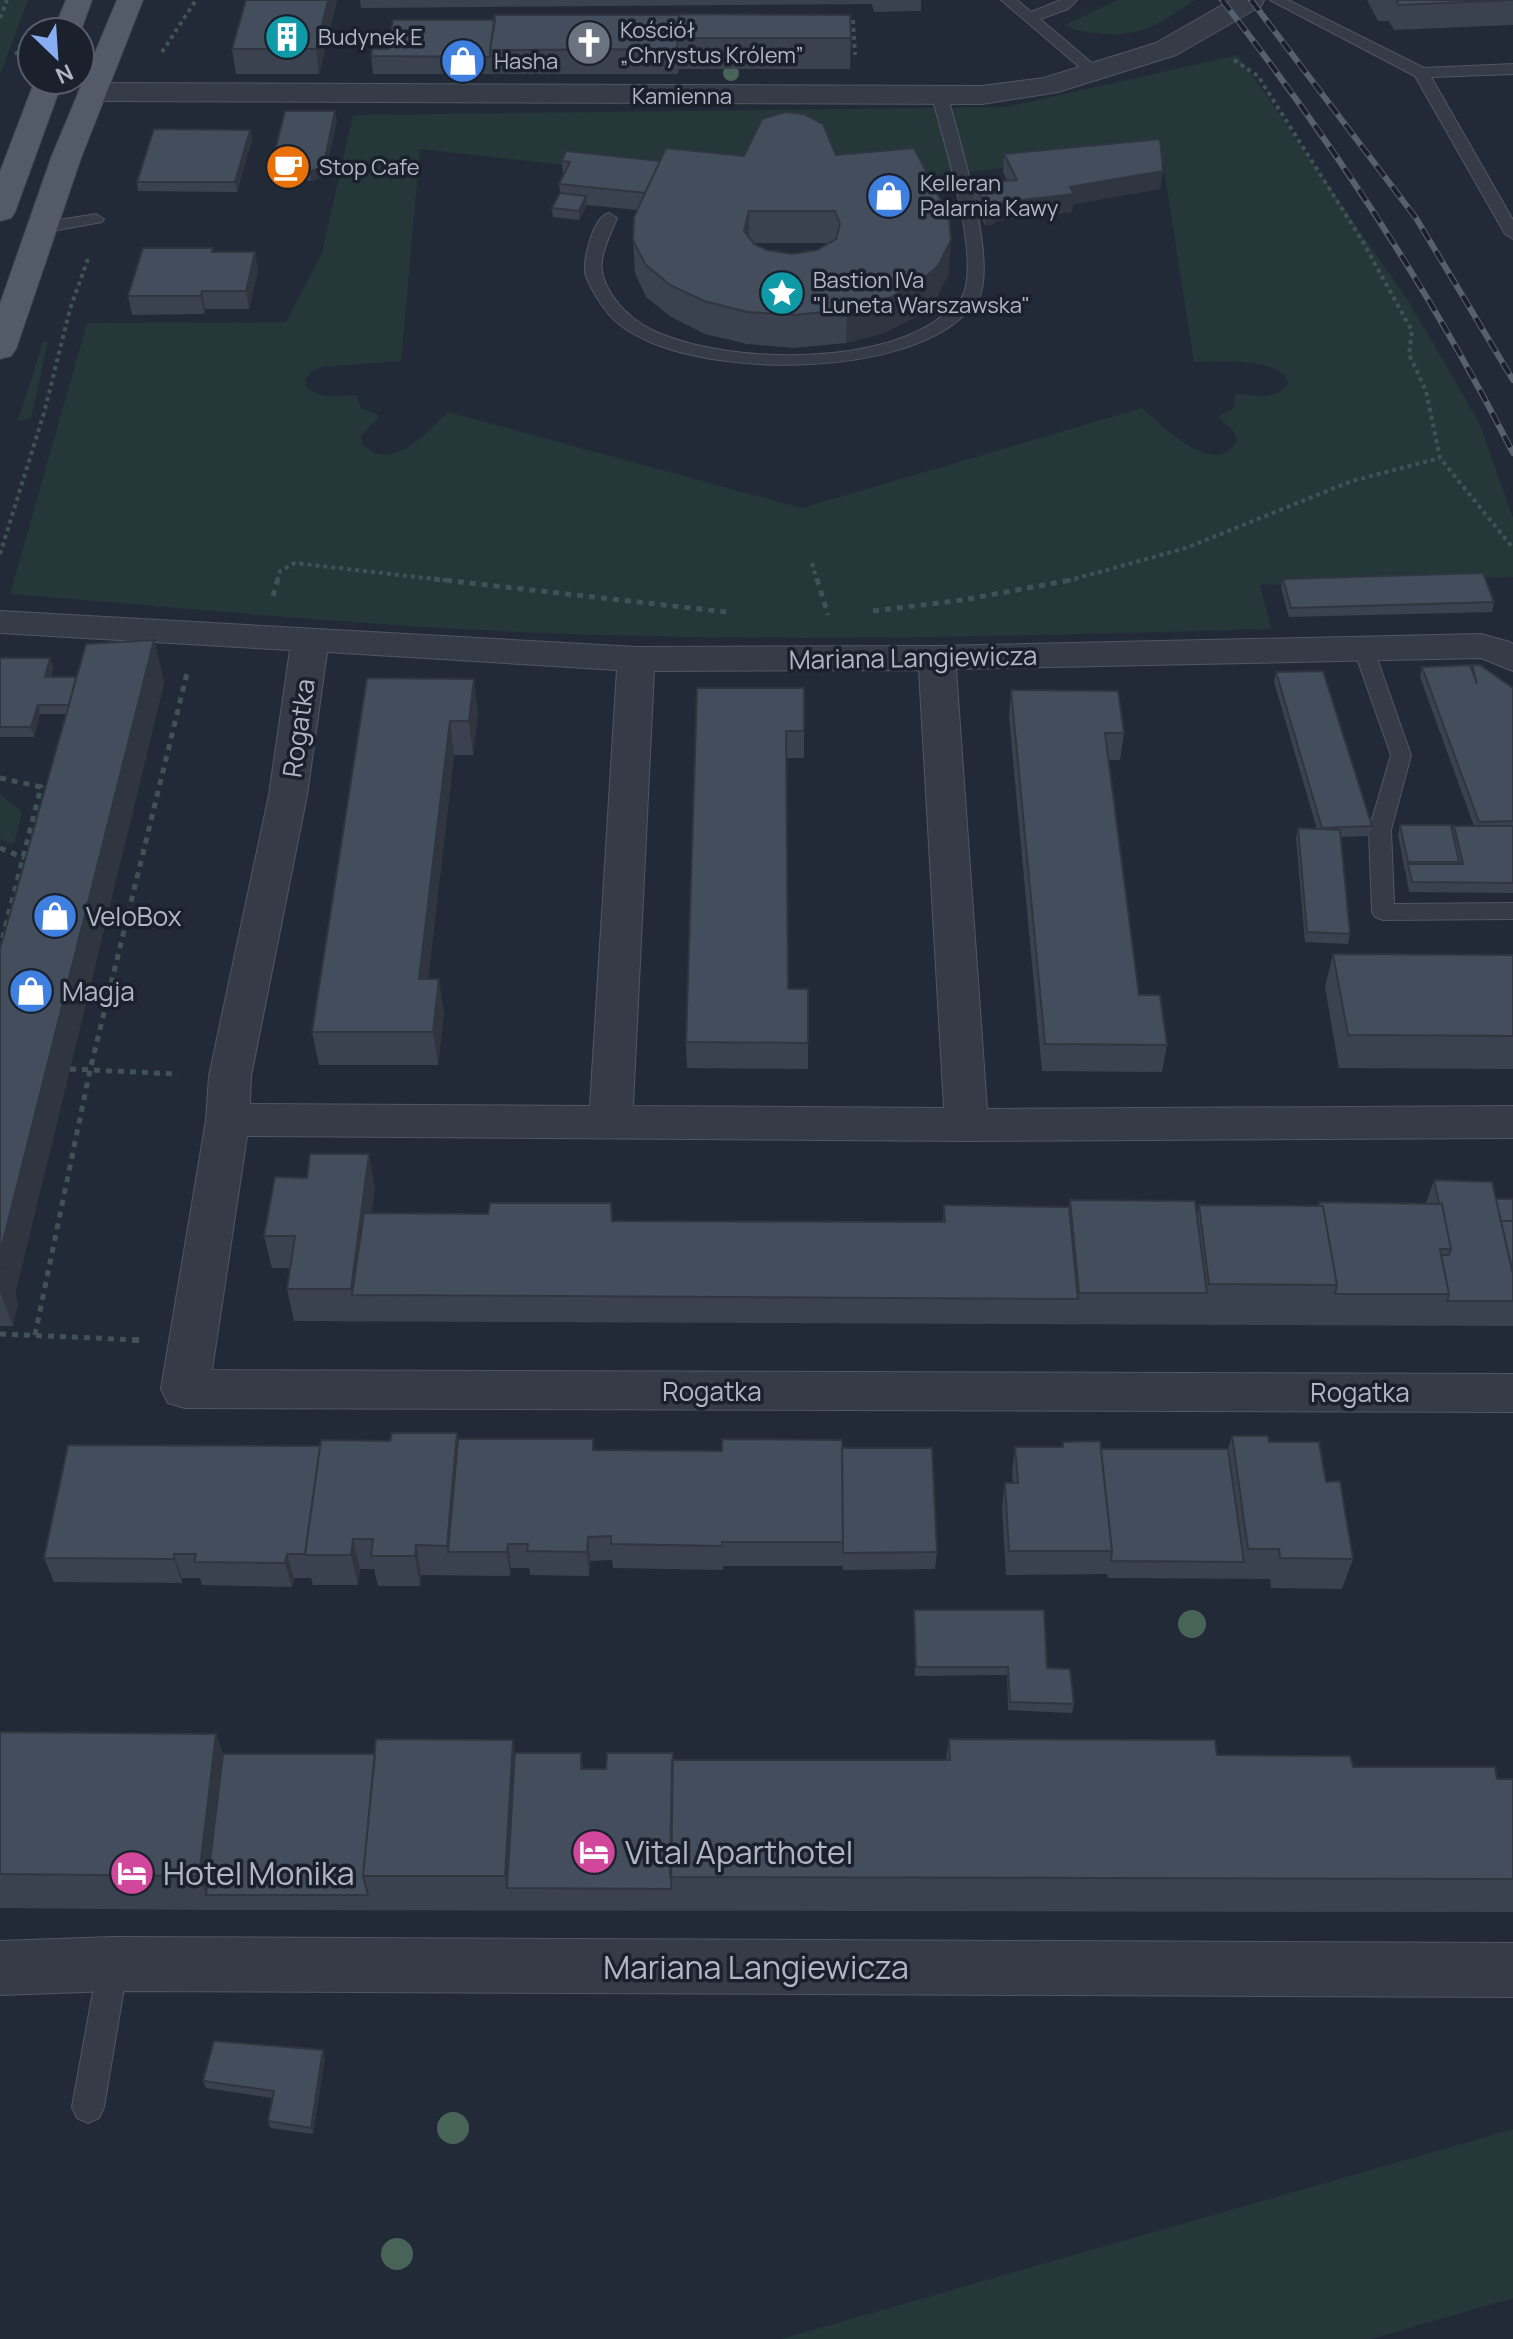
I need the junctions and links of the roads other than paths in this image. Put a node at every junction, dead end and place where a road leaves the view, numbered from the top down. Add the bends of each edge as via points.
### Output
1 (1008, 0) edge
2 (1070, 0) edge
3 (1251, 0) edge
4 (1277, 0) edge
5 (132, 4) edge
6 (1028, 18) junction
7 (1513, 69) edge
8 (1095, 73) junction
9 (1421, 73) junction
10 (96, 83) edge
11 (96, 92) edge
12 (43, 96) edge
13 (90, 96) edge
14 (940, 97) junction
15 (0, 212) edge
16 (1507, 213) edge
17 (609, 218) edge
18 (96, 219) dead end
19 (41, 228) junction
20 (1513, 234) edge
21 (0, 349) edge
22 (0, 622) edge
23 (310, 641) junction
24 (1364, 650) junction
25 (937, 658) junction
26 (636, 659) junction
27 (1513, 659) edge
28 (1513, 911) edge
29 (229, 1098) junction
30 (611, 1121) junction
31 (1513, 1122) edge
32 (967, 1125) junction
33 (1513, 1393) edge
34 (113, 1964) junction
35 (0, 1968) edge
36 (1513, 1970) edge
37 (88, 2107) dead end

1 - 6 lane
2 - 6 lane
3 - 8 street, Kamienna via 1166,49
4 - 9 lane
5 - 10 main road
6 - 8 lane
7 - 9 lane
8 - 14 street, Kamienna via 1015,92
9 - 16 lane
11 - 14 street, Kamienna
12 - 15 main road
13 - 19 main road
14 - 17 lane via 974,257 972,297 959,315 917,337 836,358 776,360 695,351 641,334 600,296 594,276 593,259
16 - 20 lane
18 - 19 lane
19 - 21 main road
22 - 23 street, Rogatka
23 - 26 street, Mariana Langiewicza
23 - 29 street, Rogatka via 288,795
24 - 25 street, Mariana Langiewicza
24 - 27 street, Mariana Langiewicza via 1481,646
24 - 28 lane via 1401,755 1380,830 1383,912
25 - 26 street, Mariana Langiewicza
25 - 32 street
26 - 30 street
29 - 30 street
29 - 33 street, Rogatka via 185,1389
30 - 32 street
31 - 32 street
34 - 35 street, Mariana Langiewicza
34 - 36 street, Mariana Langiewicza
34 - 37 lane

